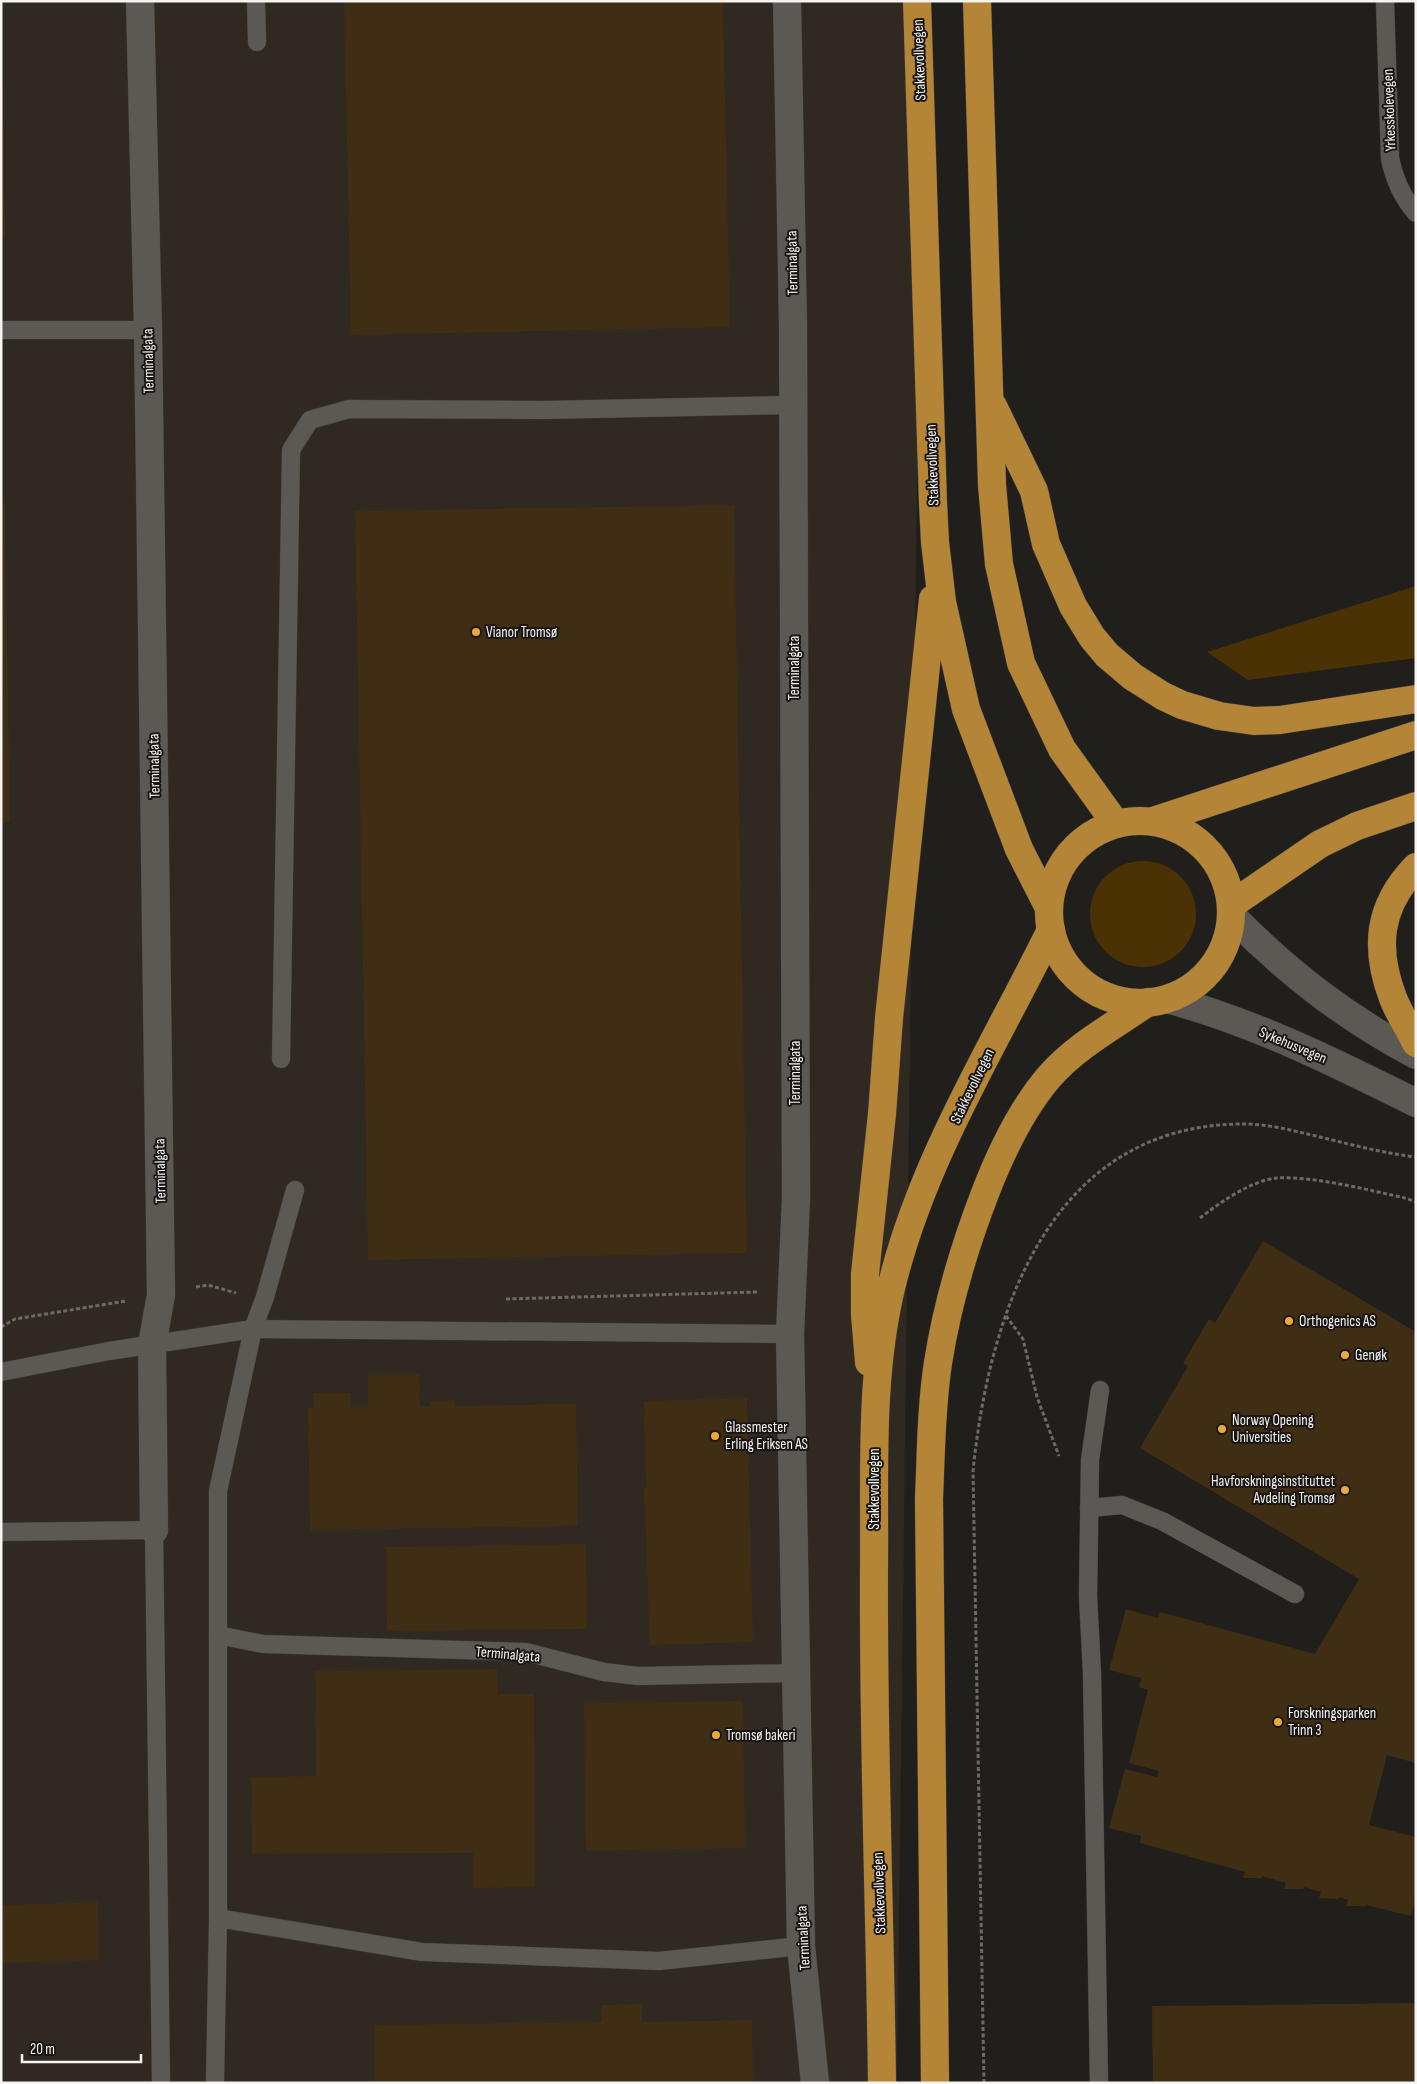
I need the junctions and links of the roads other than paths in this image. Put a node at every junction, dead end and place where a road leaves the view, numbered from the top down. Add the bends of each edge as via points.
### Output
1 (140, 1) edge
2 (256, 1) edge
3 (787, 1) edge
4 (917, 1) edge
5 (977, 1) edge
6 (1385, 1) edge
7 (257, 42) dead end
8 (1416, 213) edge
9 (1, 330) edge
10 (148, 330) junction
11 (989, 398) junction
12 (794, 405) junction
13 (937, 568) junction
14 (1416, 699) edge
15 (1416, 735) edge
16 (1416, 806) edge
17 (1153, 821) junction
18 (1116, 824) junction
19 (1416, 867) edge
20 (1232, 910) junction
21 (1050, 919) junction
22 (1158, 1000) junction
23 (1416, 1043) edge
24 (1416, 1055) edge
25 (281, 1059) dead end
26 (1416, 1103) edge
27 (295, 1190) dead end
28 (252, 1329) junction
29 (790, 1334) junction
30 (152, 1345) junction
31 (1, 1372) edge
32 (1100, 1390) dead end
33 (874, 1416) junction
34 (1089, 1508) junction
35 (154, 1530) junction
36 (1, 1532) edge
37 (1296, 1594) dead end
38 (218, 1635) junction
39 (796, 1674) junction
40 (218, 1918) junction
41 (801, 1946) junction
42 (161, 2083) edge
43 (215, 2083) edge
44 (815, 2083) edge
45 (882, 2083) edge
46 (935, 2083) edge
47 (1099, 2083) edge

1 - 10 street, Terminalgata
2 - 7 lane
3 - 12 street, Terminalgata
4 - 13 highway, Stakkevollvegen
5 - 11 highway
6 - 8 lane, Yrkesskolevegen via 1390,158 1402,195
9 - 10 lane
10 - 30 street, Terminalgata via 162,1295
11 - 14 highway via 1034,491 1046,544 1073,606 1092,637 1133,677 1182,705 1219,716 1254,721
11 - 18 highway via 998,564 1021,663 1062,749
12 - 25 lane via 544,410 349,409 310,420 291,450
12 - 29 street, Terminalgata via 796,1199
13 - 21 highway, Stakkevollvegen via 966,709 1019,849
13 - 33 highway via 889,1018 866,1274 865,1329
15 - 17 highway
16 - 20 highway via 1357,826 1320,844
17 - 18 highway via 1134,820
17 - 20 highway via 1183,830 1208,849 1224,875
18 - 21 highway via 1095,833 1062,865 1053,886
19 - 23 highway via 1402,881 1389,903 1382,938 1386,973 1394,1000
20 - 22 highway via 1228,938 1219,958 1205,976 1188,990
20 - 24 street via 1266,951 1303,982 1375,1033
21 - 22 highway via 1058,951 1086,985 1119,1000
21 - 33 highway, Stakkevollvegen via 924,1186 892,1284
22 - 26 street, Sykehusvegen via 1202,1008 1320,1057
22 - 46 highway via 1091,1038 1050,1076 1037,1094 1005,1146 993,1173 962,1256 949,1304 937,1374 929,1499
27 - 28 lane via 265,1297
28 - 29 lane
28 - 30 lane
28 - 38 lane via 218,1492
29 - 39 street, Terminalgata
30 - 31 lane
30 - 35 street, Terminalgata
32 - 34 lane via 1090,1460
33 - 45 highway, Stakkevollvegen via 874,1705
34 - 37 lane via 1122,1505 1162,1521
34 - 47 lane via 1088,1596
35 - 36 lane
35 - 42 lane
38 - 39 lane, Terminalgata via 263,1644 526,1652 604,1672 638,1676
38 - 40 lane
39 - 41 street, Terminalgata
40 - 41 lane via 422,1952 659,1961
40 - 43 lane
41 - 44 street, Terminalgata

